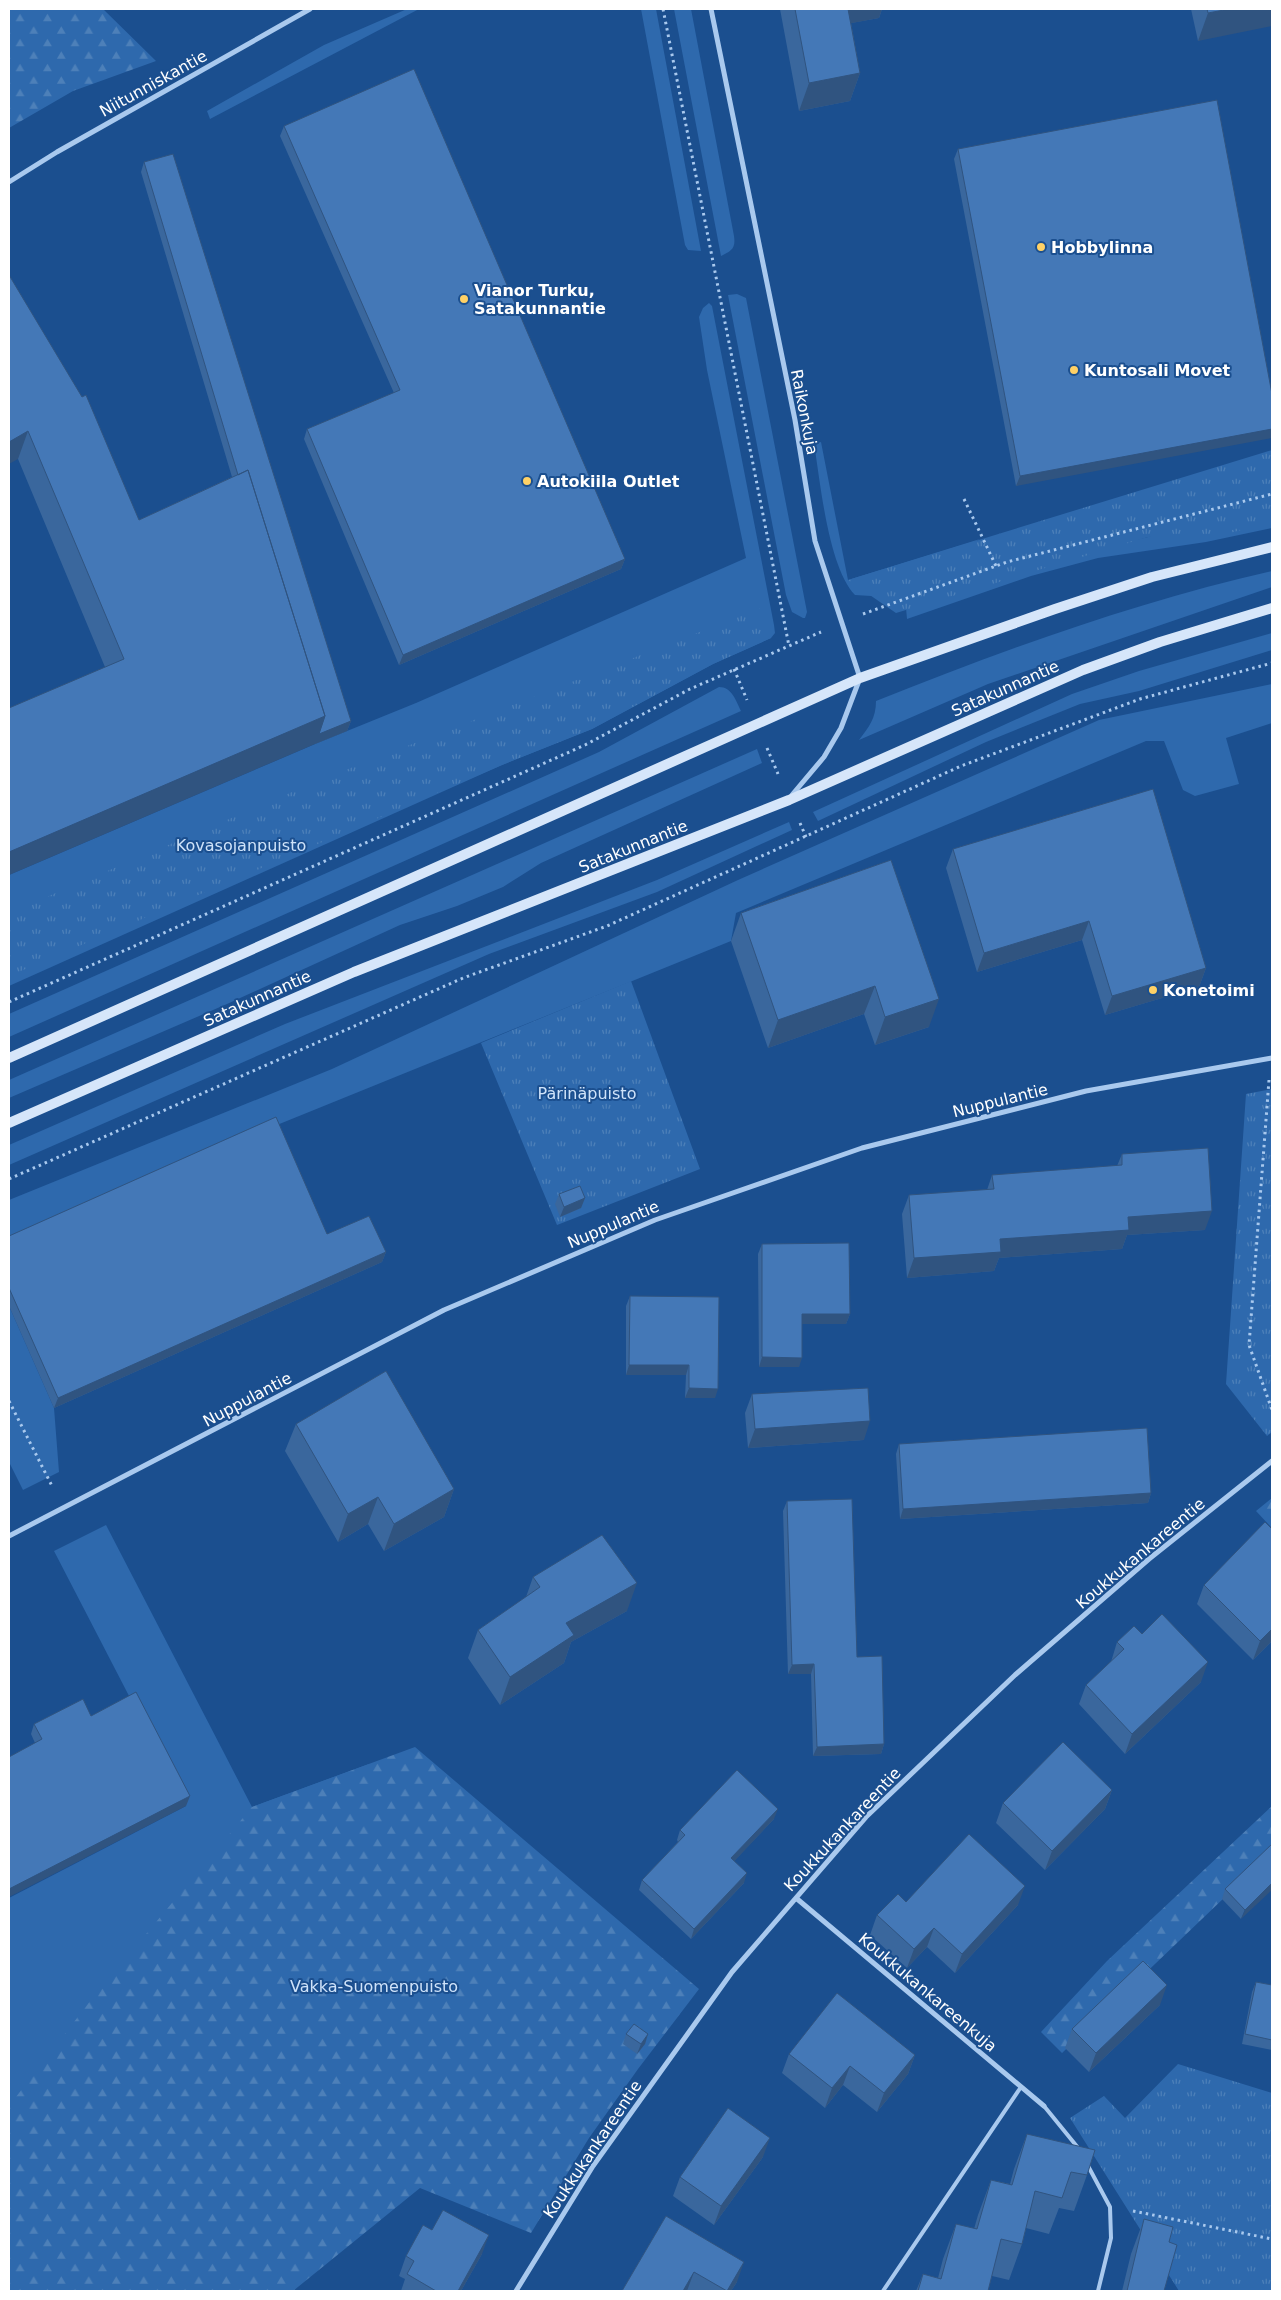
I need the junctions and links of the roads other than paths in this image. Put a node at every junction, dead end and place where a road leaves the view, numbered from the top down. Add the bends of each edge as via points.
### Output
1 (310, 9) edge
2 (711, 9) edge
3 (9, 182) edge
4 (1272, 547) edge
5 (1272, 608) edge
6 (860, 678) junction
7 (789, 800) junction
8 (9, 1058) edge
9 (1272, 1058) edge
10 (9, 1123) edge
11 (1272, 1461) edge
12 (9, 1536) edge
13 (796, 1898) junction
14 (1021, 2087) junction
15 (1044, 2106) joint
16 (1082, 2154) edge
17 (1086, 2162) edge
18 (516, 2291) edge
19 (883, 2291) edge
20 (1098, 2291) edge

1 - 3 street, Niitunniskantie
2 - 6 street, Raikonkuja via 795,420 815,540
4 - 6 main road via 1152,577
5 - 7 main road, Satakunnantie via 1160,642 1083,670
6 - 7 street via 841,728 824,756
6 - 8 main road
7 - 10 main road, Satakunnantie via 354,972
9 - 12 street, Nuppulantie via 1086,1091 871,1146 654,1220 444,1310
11 - 13 street, Koukkukankareentie via 1149,1559 1015,1675 866,1817
13 - 14 street, Koukkukankareenkuja
13 - 18 street, Koukkukankareentie via 732,1972 667,2061 593,2166
14 - 15 street, Koukkukankareenkuja
14 - 19 lane
15 - 16 lane
17 - 20 lane via 1110,2207 1111,2238

